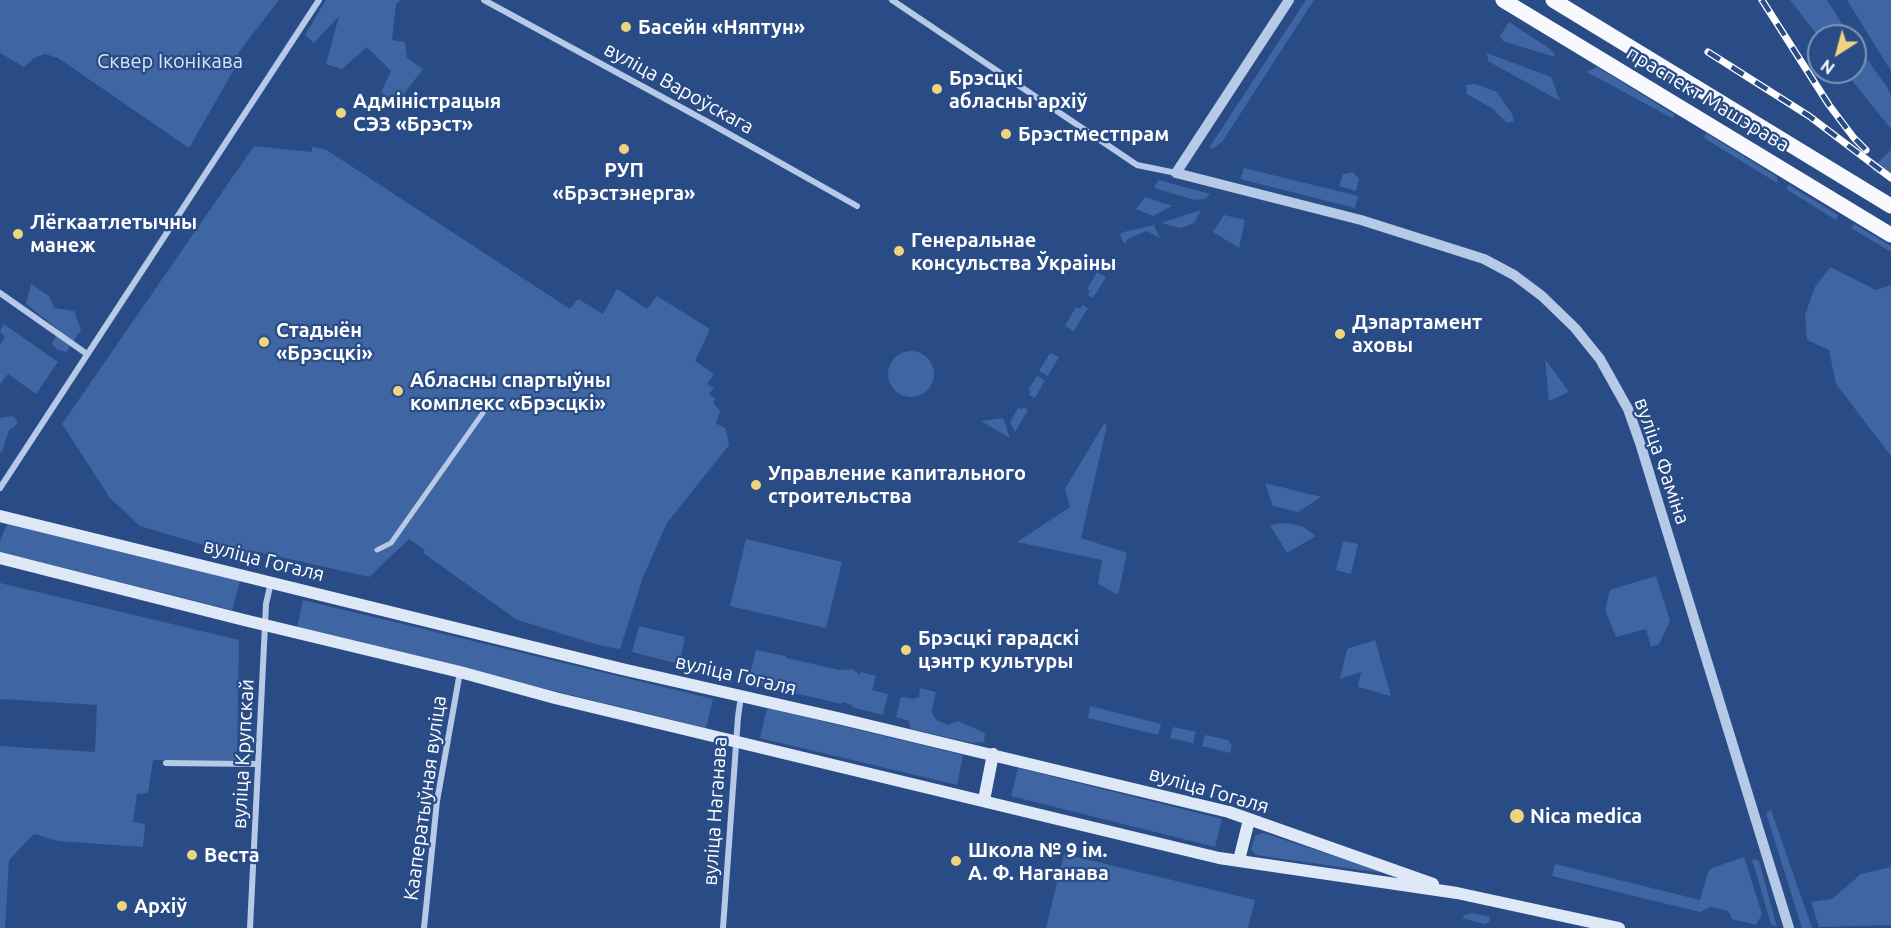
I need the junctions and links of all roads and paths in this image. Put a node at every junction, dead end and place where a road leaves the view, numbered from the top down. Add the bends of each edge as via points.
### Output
1 (319, 0) edge
2 (484, 0) edge
3 (892, 0) edge
4 (1289, 0) edge
5 (1503, 0) edge
6 (1552, 0) edge
7 (1176, 173) junction
8 (858, 206) dead end
9 (1891, 206) edge
10 (1891, 235) edge
11 (0, 293) edge
12 (87, 354) junction
13 (492, 400) dead end
14 (0, 488) edge
15 (0, 516) edge
16 (377, 550) dead end
17 (0, 558) edge
18 (271, 582) junction
19 (265, 624) junction
20 (460, 672) junction
21 (741, 696) junction
22 (737, 741) junction
23 (993, 754) junction
24 (166, 764) dead end
25 (258, 764) junction
26 (984, 800) junction
27 (1249, 820) junction
28 (1239, 860) junction
29 (1457, 893) junction
30 (250, 928) edge
31 (424, 928) edge
32 (723, 928) edge
33 (1619, 928) edge
34 (1790, 928) edge

1 - 12 street
2 - 8 street, вуліца Вароўскага
3 - 7 street via 1137,165
4 - 7 street
5 - 10 main road, праспект Машэрава
6 - 9 main road, праспект Машэрава
7 - 34 street, вуліца Фаміна via 1360,220 1491,262 1542,296 1575,328 1600,359 1628,409
11 - 12 street
12 - 14 street
13 - 16 street via 392,543
15 - 18 main road, вуліца Гогаля
17 - 19 main road, вуліца Гогаля
18 - 19 street, вуліца Крупскай
18 - 21 main road, вуліца Гогаля
19 - 20 main road, вуліца Гогаля
19 - 25 street, вуліца Крупскай
20 - 22 main road, вуліца Гогаля
20 - 31 street, Кааператыўная вуліца via 437,801
21 - 22 street, вуліца Наганава
21 - 23 main road, вуліца Гогаля
22 - 26 main road, вуліца Гогаля
22 - 32 street, вуліца Наганава
23 - 26 main road
23 - 27 main road, вуліца Гогаля
24 - 25 street
25 - 30 street, вуліца Крупскай
26 - 28 main road, вуліца Гогаля
27 - 28 main road
27 - 29 main road, вуліца Гогаля
28 - 29 main road, вуліца Гогаля
29 - 33 main road, вуліца Гогаля

